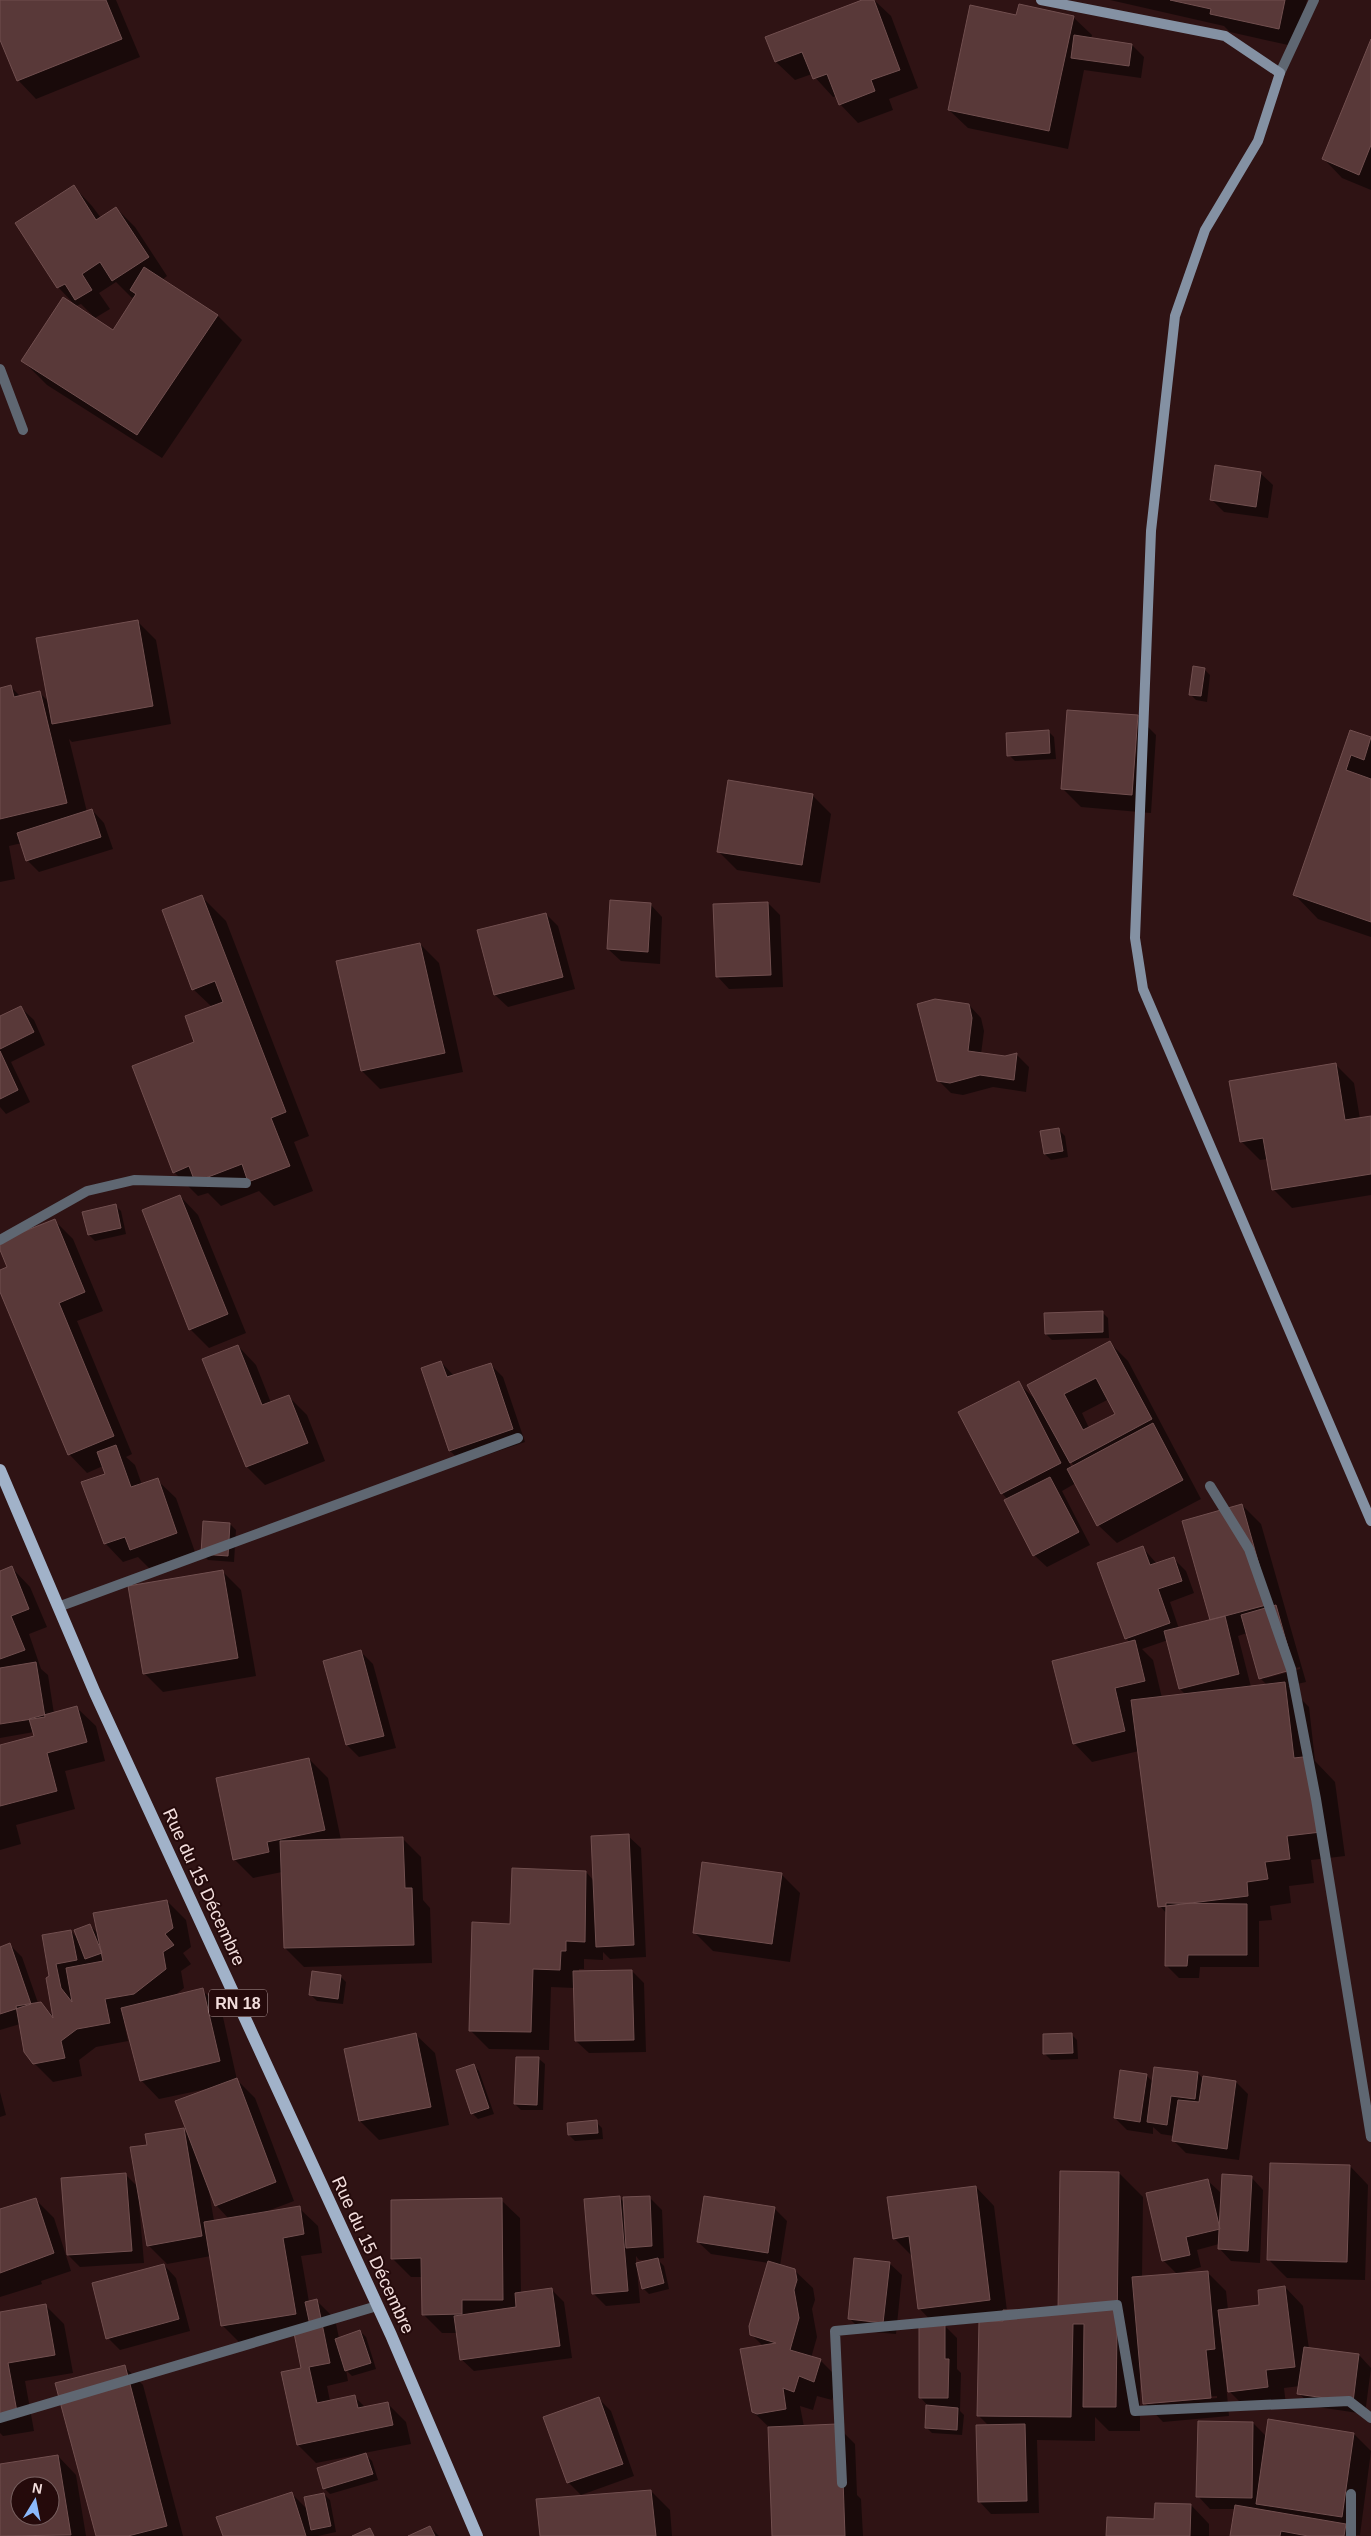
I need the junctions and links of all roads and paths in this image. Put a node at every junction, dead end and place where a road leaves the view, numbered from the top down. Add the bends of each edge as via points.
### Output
1 (1041, 0) edge
2 (1314, 0) edge
3 (1280, 73) junction
4 (0, 369) edge
5 (23, 430) dead end
6 (246, 1183) dead end
7 (0, 1240) edge
8 (518, 1438) dead end
9 (0, 1470) edge
10 (1210, 1486) dead end
11 (1371, 1522) edge
12 (58, 1607) junction
13 (1371, 2137) edge
14 (378, 2306) junction
15 (0, 2418) edge
16 (1371, 2418) edge
17 (842, 2483) dead end
18 (1351, 2494) dead end
19 (477, 2536) edge
20 (1351, 2536) edge

1 - 3 street via 1225,36
2 - 3 street
3 - 11 street via 1258,141 1205,230 1175,316 1152,531 1135,938 1143,989
4 - 5 street
6 - 7 street via 134,1180 87,1191
8 - 12 street
9 - 12 main road, Rue du 15 Décembre / RN 18
10 - 13 street via 1249,1549 1291,1669 1316,1799
12 - 14 main road, Rue du 15 Décembre / RN 18
14 - 15 street
14 - 19 main road, Rue du 15 Décembre / RN 18
16 - 17 street via 1349,2401 1135,2411 1117,2305 836,2331
18 - 20 street

